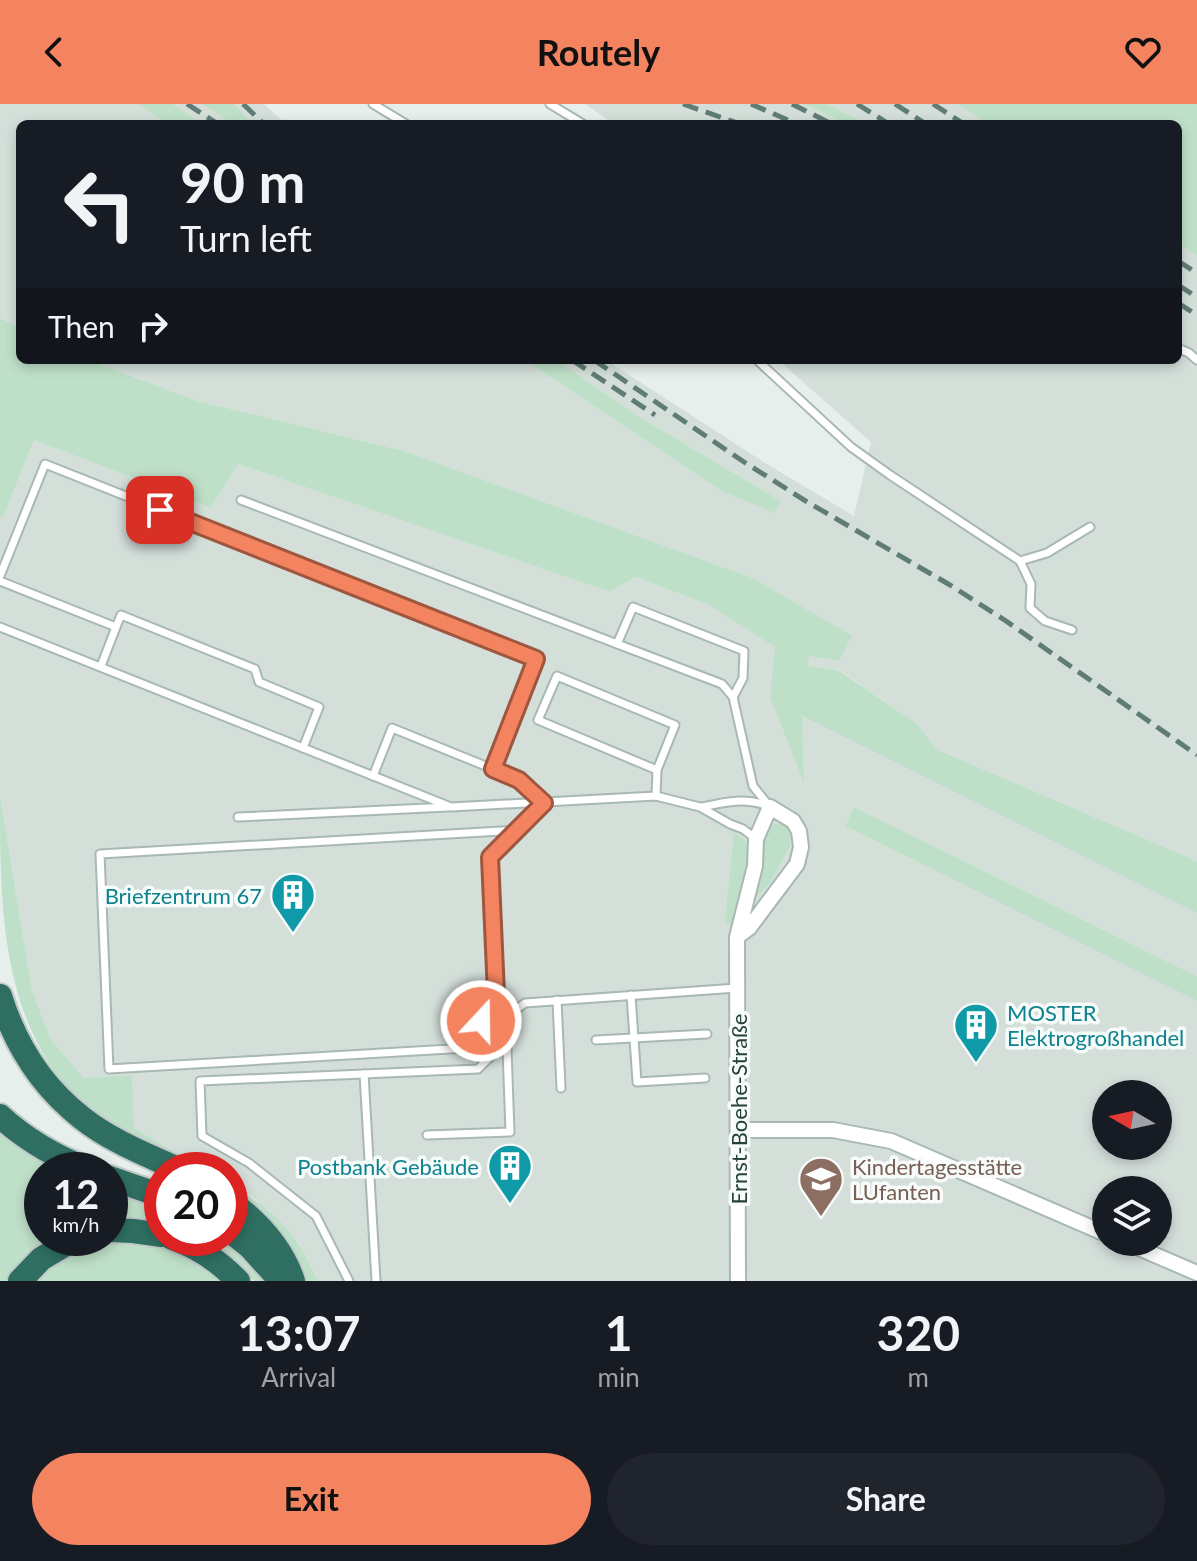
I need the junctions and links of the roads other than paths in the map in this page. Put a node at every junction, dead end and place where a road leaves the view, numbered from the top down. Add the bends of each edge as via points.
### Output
1 (373, 104) edge
2 (550, 104) edge
3 (399, 120) edge
4 (576, 120) edge
5 (761, 364) edge
6 (241, 500) dead end
7 (1090, 527) dead end
8 (1020, 561) junction
9 (0, 578) edge
10 (0, 627) edge
11 (116, 627) junction
12 (1072, 630) dead end
13 (617, 644) junction
14 (101, 666) junction
15 (733, 697) junction
16 (303, 748) junction
17 (493, 769) junction
18 (657, 770) junction
19 (373, 776) junction
20 (656, 796) junction
21 (544, 803) junction
22 (451, 807) junction
23 (700, 807) junction
24 (770, 807) junction
25 (238, 817) dead end
26 (517, 830) junction
27 (756, 839) junction
28 (737, 937) junction
29 (737, 988) junction
30 (631, 995) junction
31 (0, 996) edge
32 (557, 1000) junction
33 (506, 1017) junction
34 (707, 1034) dead end
35 (634, 1038) junction
36 (596, 1040) dead end
37 (364, 1074) junction
38 (705, 1078) dead end
39 (561, 1088) dead end
40 (0, 1116) edge
41 (738, 1130) junction
42 (427, 1135) dead end
43 (50, 1152) edge
44 (144, 1153) edge
45 (248, 1217) edge
46 (1092, 1228) edge
47 (248, 1245) edge
48 (46, 1256) edge
49 (209, 1256) edge
50 (1158, 1256) edge
51 (1197, 1273) edge
52 (20, 1281) edge
53 (238, 1281) edge
54 (281, 1281) edge
55 (293, 1281) edge
56 (349, 1281) edge
57 (376, 1281) edge
58 (738, 1281) edge

1 - 3 lane
2 - 4 lane
5 - 8 lane via 851,447
6 - 13 lane
7 - 8 lane via 1047,553
8 - 12 lane via 1031,584 1030,608 1045,621
9 - 11 lane
9 - 17 lane via 45,464 536,659
10 - 14 lane
11 - 14 lane
11 - 16 lane via 121,615 255,669 259,682 319,707
13 - 15 lane via 722,684
13 - 15 lane via 633,607 744,651 743,678
14 - 16 lane
15 - 24 lane via 753,786
16 - 19 lane
17 - 19 lane via 392,728
17 - 21 lane via 519,780
18 - 18 lane via 538,720 557,676 675,725
18 - 20 lane
19 - 22 lane
20 - 21 lane
20 - 23 lane
21 - 22 lane
21 - 26 lane
22 - 25 lane
23 - 24 lane via 732,800
23 - 27 lane
24 - 27 street, Ernst-Boehe-Straße
24 - 28 street via 793,821 807,847
26 - 26 lane via 490,857 496,994 467,1048 109,1069 100,854
27 - 28 street, Ernst-Boehe-Straße via 755,866
28 - 29 street, Ernst-Boehe-Straße
29 - 30 lane
29 - 41 street, Ernst-Boehe-Straße
30 - 32 lane
30 - 35 lane
31 - 44 highway via 18,1042 54,1092 82,1118
32 - 33 lane via 525,1003
32 - 39 lane
33 - 37 lane via 491,1056 478,1069
33 - 42 lane via 510,1132
34 - 35 lane
35 - 36 lane
35 - 38 lane via 637,1082
37 - 56 lane via 200,1081 202,1136 249,1163 316,1216
37 - 57 lane
40 - 43 highway
41 - 46 street via 833,1130 891,1141
41 - 58 street, Ernst-Boehe-Straße
45 - 55 highway via 269,1236
47 - 54 highway
48 - 52 highway
49 - 53 highway
50 - 51 street

